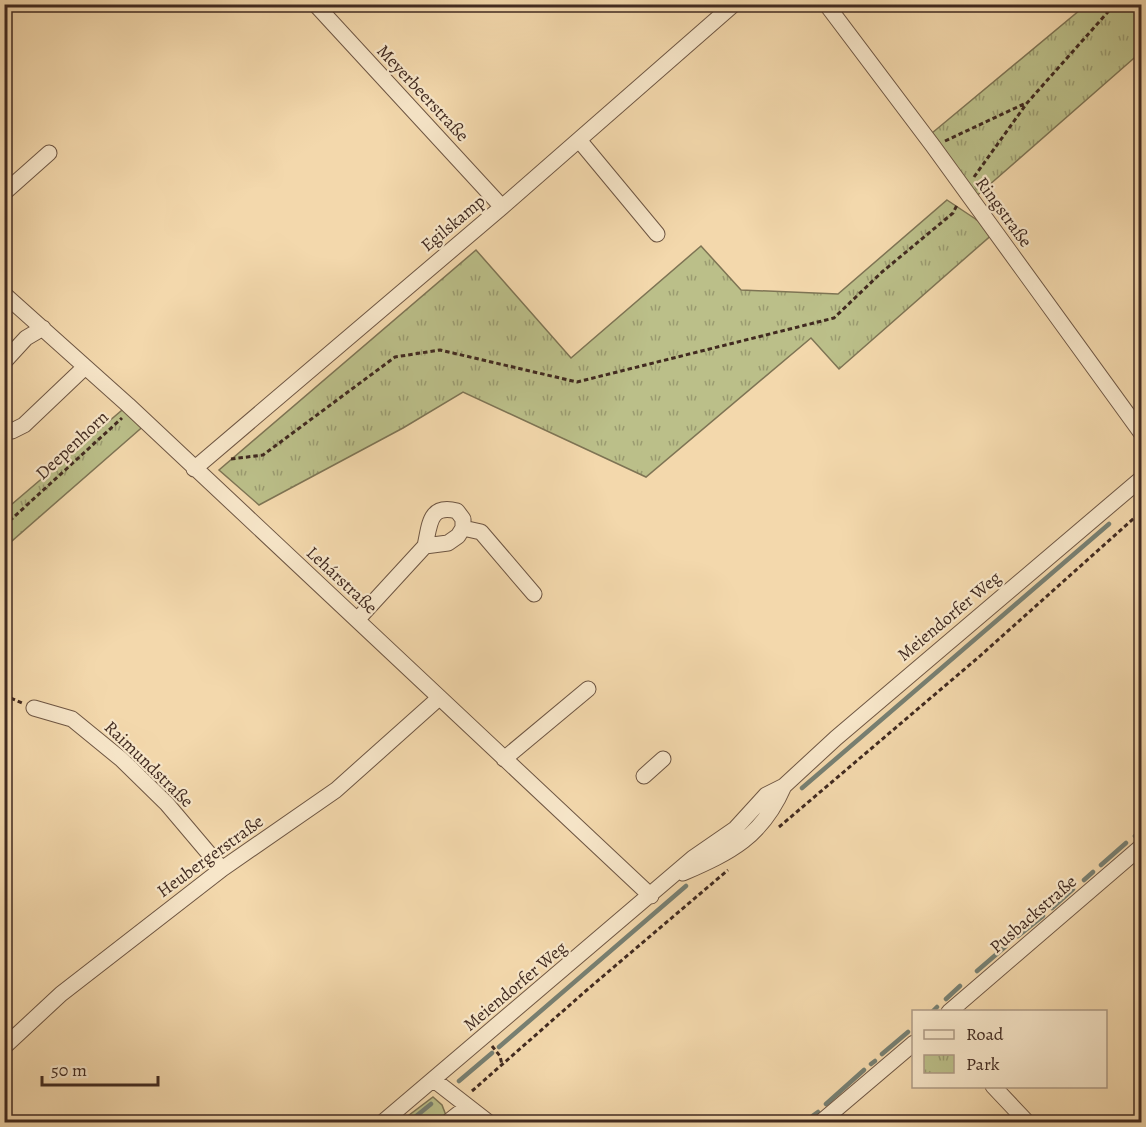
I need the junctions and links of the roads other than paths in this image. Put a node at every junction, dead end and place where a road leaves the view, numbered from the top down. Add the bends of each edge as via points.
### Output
1 (315, 4) edge
2 (734, 4) edge
3 (834, 7) edge
4 (579, 140) junction
5 (49, 153) dead end
6 (4, 193) edge
7 (502, 207) junction
8 (657, 234) dead end
9 (4, 294) edge
10 (43, 328) junction
11 (4, 362) edge
12 (85, 367) junction
13 (4, 431) edge
14 (1142, 434) edge
15 (198, 466) junction
16 (1142, 478) edge
17 (463, 528) junction
18 (425, 546) junction
19 (534, 594) dead end
20 (357, 620) junction
21 (588, 689) dead end
22 (438, 698) junction
23 (34, 708) dead end
24 (504, 759) junction
25 (663, 759) dead end
26 (644, 776) dead end
27 (1142, 846) edge
28 (222, 869) junction
29 (651, 896) junction
30 (951, 1010) edge
31 (912, 1045) edge
32 (4, 1047) edge
33 (434, 1080) junction
34 (995, 1088) edge
35 (463, 1105) junction
36 (383, 1122) edge
37 (448, 1122) edge
38 (488, 1122) edge
39 (821, 1122) edge
40 (1027, 1122) edge

1 - 7 street, Meyerbeerstraße
2 - 4 street, Egilskamp
3 - 14 street, Ringstraße
4 - 7 street, Egilskamp
4 - 8 street
5 - 6 street
7 - 15 street, Egilskamp
9 - 10 street, Lehárstraße
10 - 11 street via 26,338
10 - 12 street, Lehárstraße
12 - 13 street via 24,425
12 - 15 street, Lehárstraße
15 - 20 street, Lehárstraße
16 - 29 street, Meiendorfer Weg via 836,738 784,786 746,840 727,853 672,877
17 - 18 street via 447,543
17 - 18 street via 457,511 438,510 433,515
17 - 19 street via 481,532
18 - 20 street
20 - 22 street, Lehárstraße
21 - 24 street
22 - 24 street, Lehárstraße
22 - 28 street, Heubergerstraße via 336,790
23 - 28 street, Raimundstraße via 72,719 121,759
24 - 29 street, Lehárstraße
25 - 26 street
27 - 30 street, Pusbackstraße
28 - 32 street, Heubergerstraße via 61,994
29 - 33 street, Meiendorfer Weg
31 - 39 street
33 - 35 street
33 - 36 street, Meiendorfer Weg
34 - 40 street
35 - 37 street
35 - 38 street

